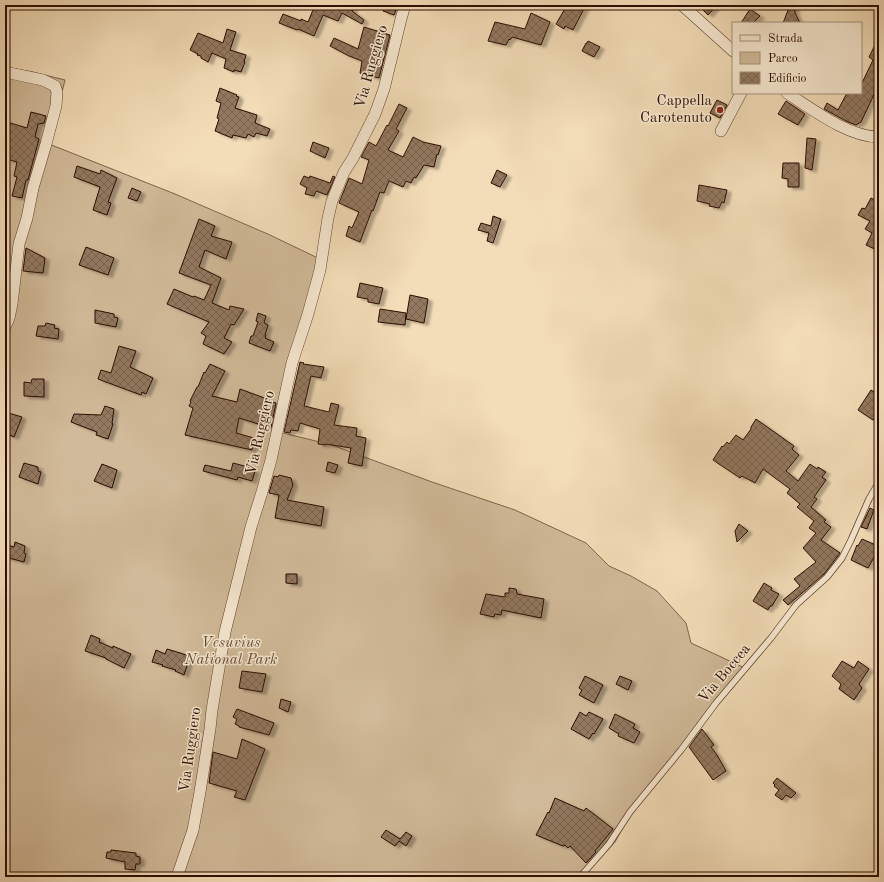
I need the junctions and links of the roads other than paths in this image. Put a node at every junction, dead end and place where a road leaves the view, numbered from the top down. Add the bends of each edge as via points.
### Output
1 (405, 5) edge
2 (682, 5) edge
3 (732, 50) edge
4 (5, 72) edge
5 (740, 94) edge
6 (789, 94) edge
7 (721, 131) dead end
8 (879, 137) edge
9 (5, 327) edge
10 (879, 482) edge
11 (177, 877) edge
12 (580, 877) edge

1 - 11 street, Via Ruggiero via 377,108 332,201 320,270 292,363 271,460 251,527 225,632 193,830
2 - 3 street
4 - 9 street via 43,80 55,86 57,92 56,106 19,244 12,304
5 - 7 street
6 - 8 street via 836,124 862,135
10 - 12 lane, Via Boccea via 842,558 827,577 796,605 630,812 609,844

